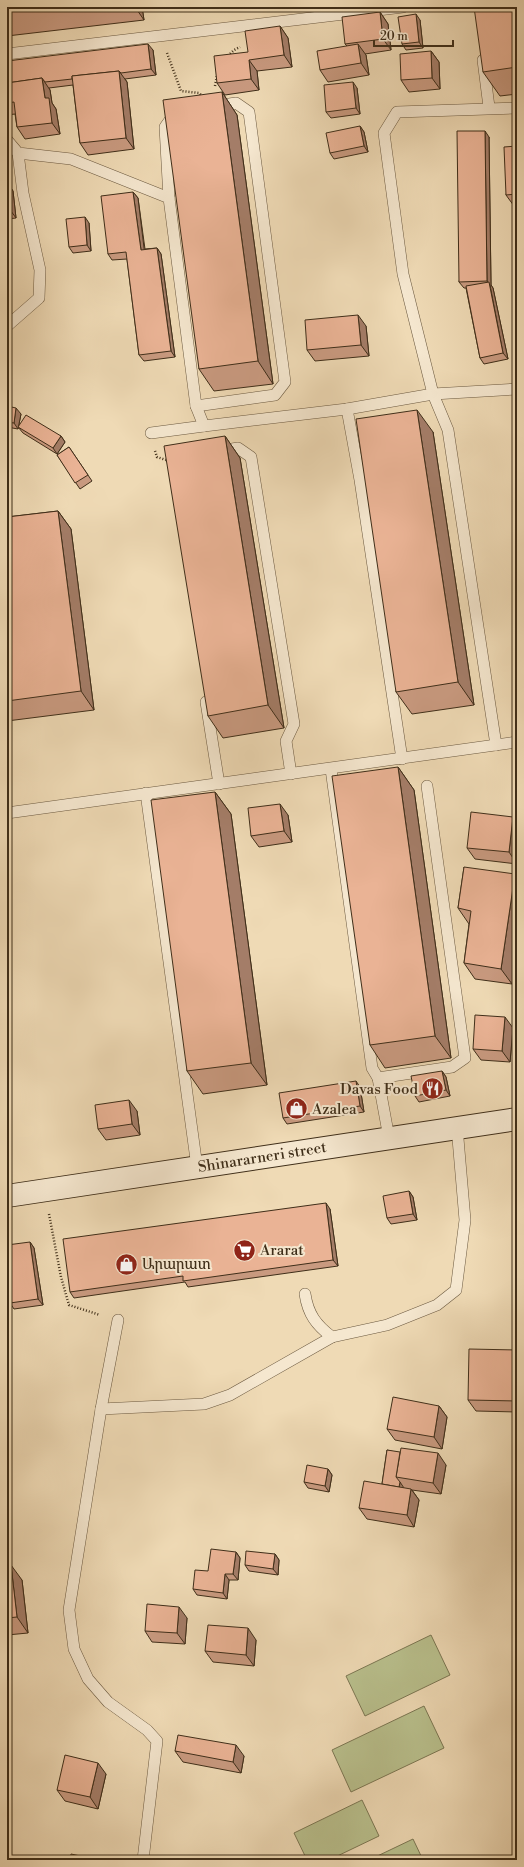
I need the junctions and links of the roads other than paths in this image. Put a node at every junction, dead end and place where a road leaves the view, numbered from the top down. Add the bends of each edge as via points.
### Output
1 (403, 7) edge
2 (480, 46) edge
3 (7, 54) edge
4 (209, 107) edge
5 (489, 107) junction
6 (517, 108) edge
7 (183, 111) edge
8 (7, 140) edge
9 (18, 153) junction
10 (169, 198) junction
11 (7, 326) edge
12 (517, 389) edge
13 (433, 394) junction
14 (196, 406) junction
15 (347, 409) junction
16 (204, 426) junction
17 (151, 432) dead end
18 (210, 453) edge
19 (204, 692) edge
20 (517, 742) edge
21 (496, 745) junction
22 (402, 759) junction
23 (331, 769) junction
24 (292, 774) junction
25 (219, 784) junction
26 (428, 786) dead end
27 (146, 793) junction
28 (7, 813) edge
29 (378, 1078) junction
30 (517, 1118) edge
31 (457, 1128) junction
32 (389, 1138) junction
33 (197, 1167) junction
34 (7, 1196) edge
35 (305, 1294) dead end
36 (118, 1320) road end
37 (332, 1337) junction
38 (101, 1409) junction
39 (143, 1860) edge

1 - 3 lane
2 - 5 lane
4 - 14 lane via 236,104 249,112 284,382 275,395
5 - 6 lane
5 - 13 lane via 397,112 384,133 404,274
7 - 10 lane via 176,112 165,127
8 - 9 lane
9 - 10 lane via 71,159
9 - 11 lane via 23,193 40,270 39,298
10 - 14 lane
12 - 13 lane
13 - 15 lane
13 - 21 lane via 448,430
14 - 16 lane
15 - 16 lane
15 - 22 lane
16 - 17 lane
18 - 24 lane via 238,448 251,456 294,724 286,741
19 - 25 lane
20 - 21 lane
21 - 22 lane
22 - 23 lane
23 - 24 lane
23 - 29 lane via 372,1068
24 - 25 lane
25 - 27 lane
26 - 29 lane via 465,1058 452,1067
27 - 28 lane
27 - 33 lane
29 - 32 lane
30 - 31 street, Shinararneri street
31 - 32 street, Shinararneri street
31 - 37 lane via 465,1220 456,1290 436,1305 387,1325
32 - 33 street, Shinararneri street
33 - 34 street, Shinararneri street
35 - 37 lane via 307,1308 313,1320
36 - 38 lane
37 - 38 lane via 230,1395 204,1404
38 - 39 lane via 69,1610 74,1649 88,1679 108,1702 148,1730 157,1741

